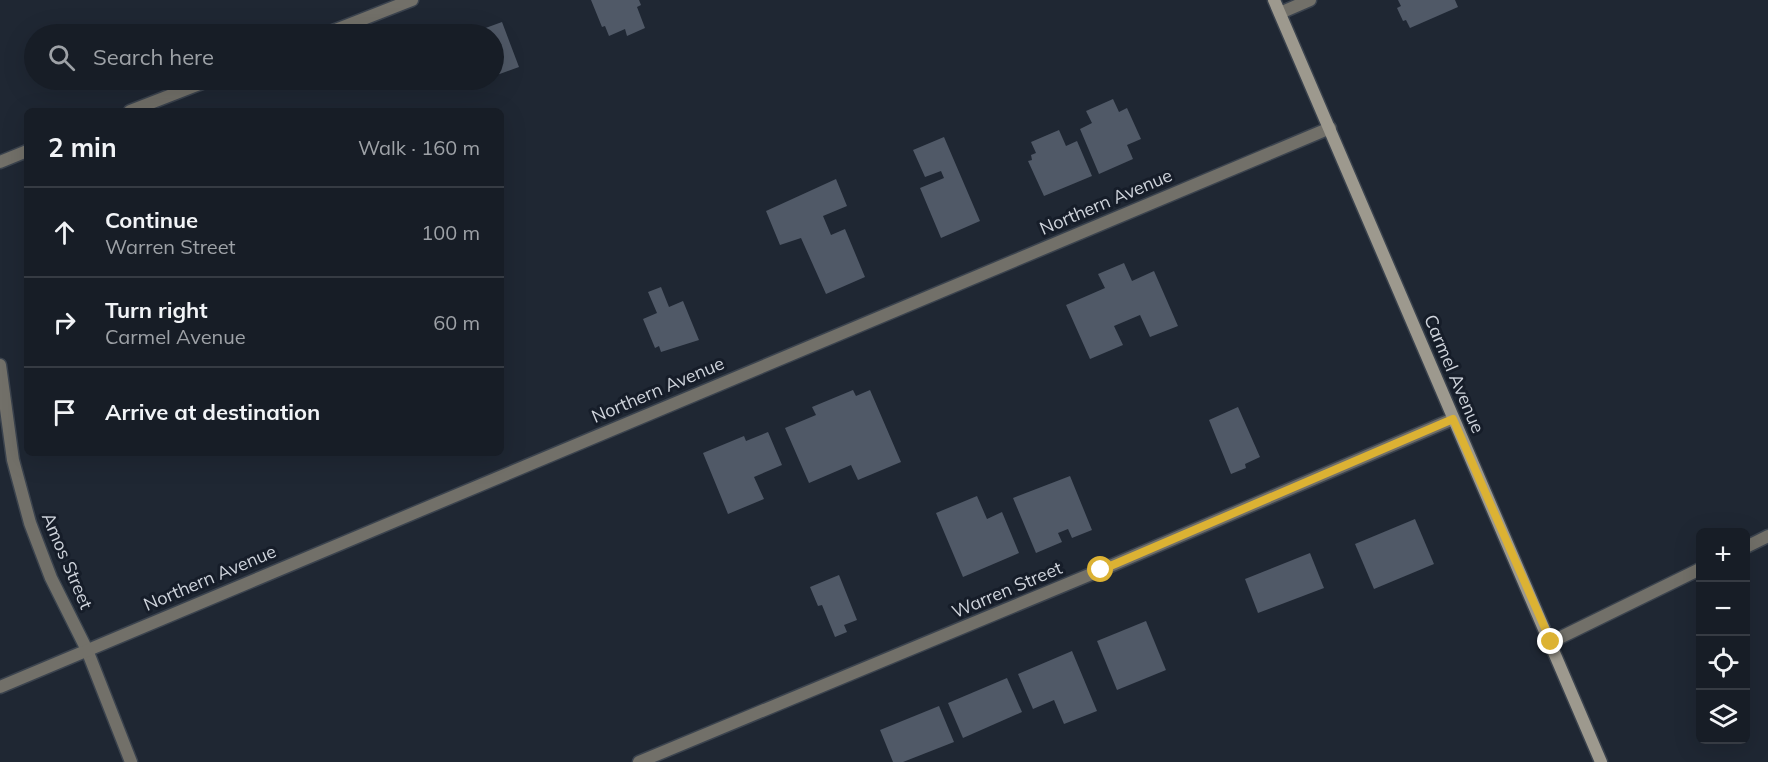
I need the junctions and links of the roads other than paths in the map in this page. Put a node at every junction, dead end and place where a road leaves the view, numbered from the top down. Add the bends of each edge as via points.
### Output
1 (412, 0) edge
2 (1274, 0) edge
3 (1310, 0) edge
4 (1280, 13) junction
5 (350, 24) edge
6 (184, 90) edge
7 (138, 108) edge
8 (1330, 128) junction
9 (24, 152) edge
10 (0, 162) edge
11 (0, 365) edge
12 (1453, 419) junction
13 (1768, 536) edge
14 (1750, 545) edge
15 (1696, 571) edge
16 (1551, 642) junction
17 (87, 650) junction
18 (0, 687) edge
19 (131, 762) edge
20 (639, 762) edge
21 (1601, 762) edge

1 - 5 street
2 - 4 main road, Carmel Avenue
3 - 4 street
4 - 8 main road, Carmel Avenue
6 - 7 street
8 - 12 main road, Carmel Avenue
8 - 17 street, Northern Avenue
9 - 10 street
11 - 17 street, Amos Street via 13,460 30,523 51,578
12 - 16 main road, Carmel Avenue
12 - 20 street, Warren Street
13 - 14 street
15 - 16 street
16 - 21 main road, Carmel Avenue
17 - 18 street, Northern Avenue
17 - 19 street, Amos Street

